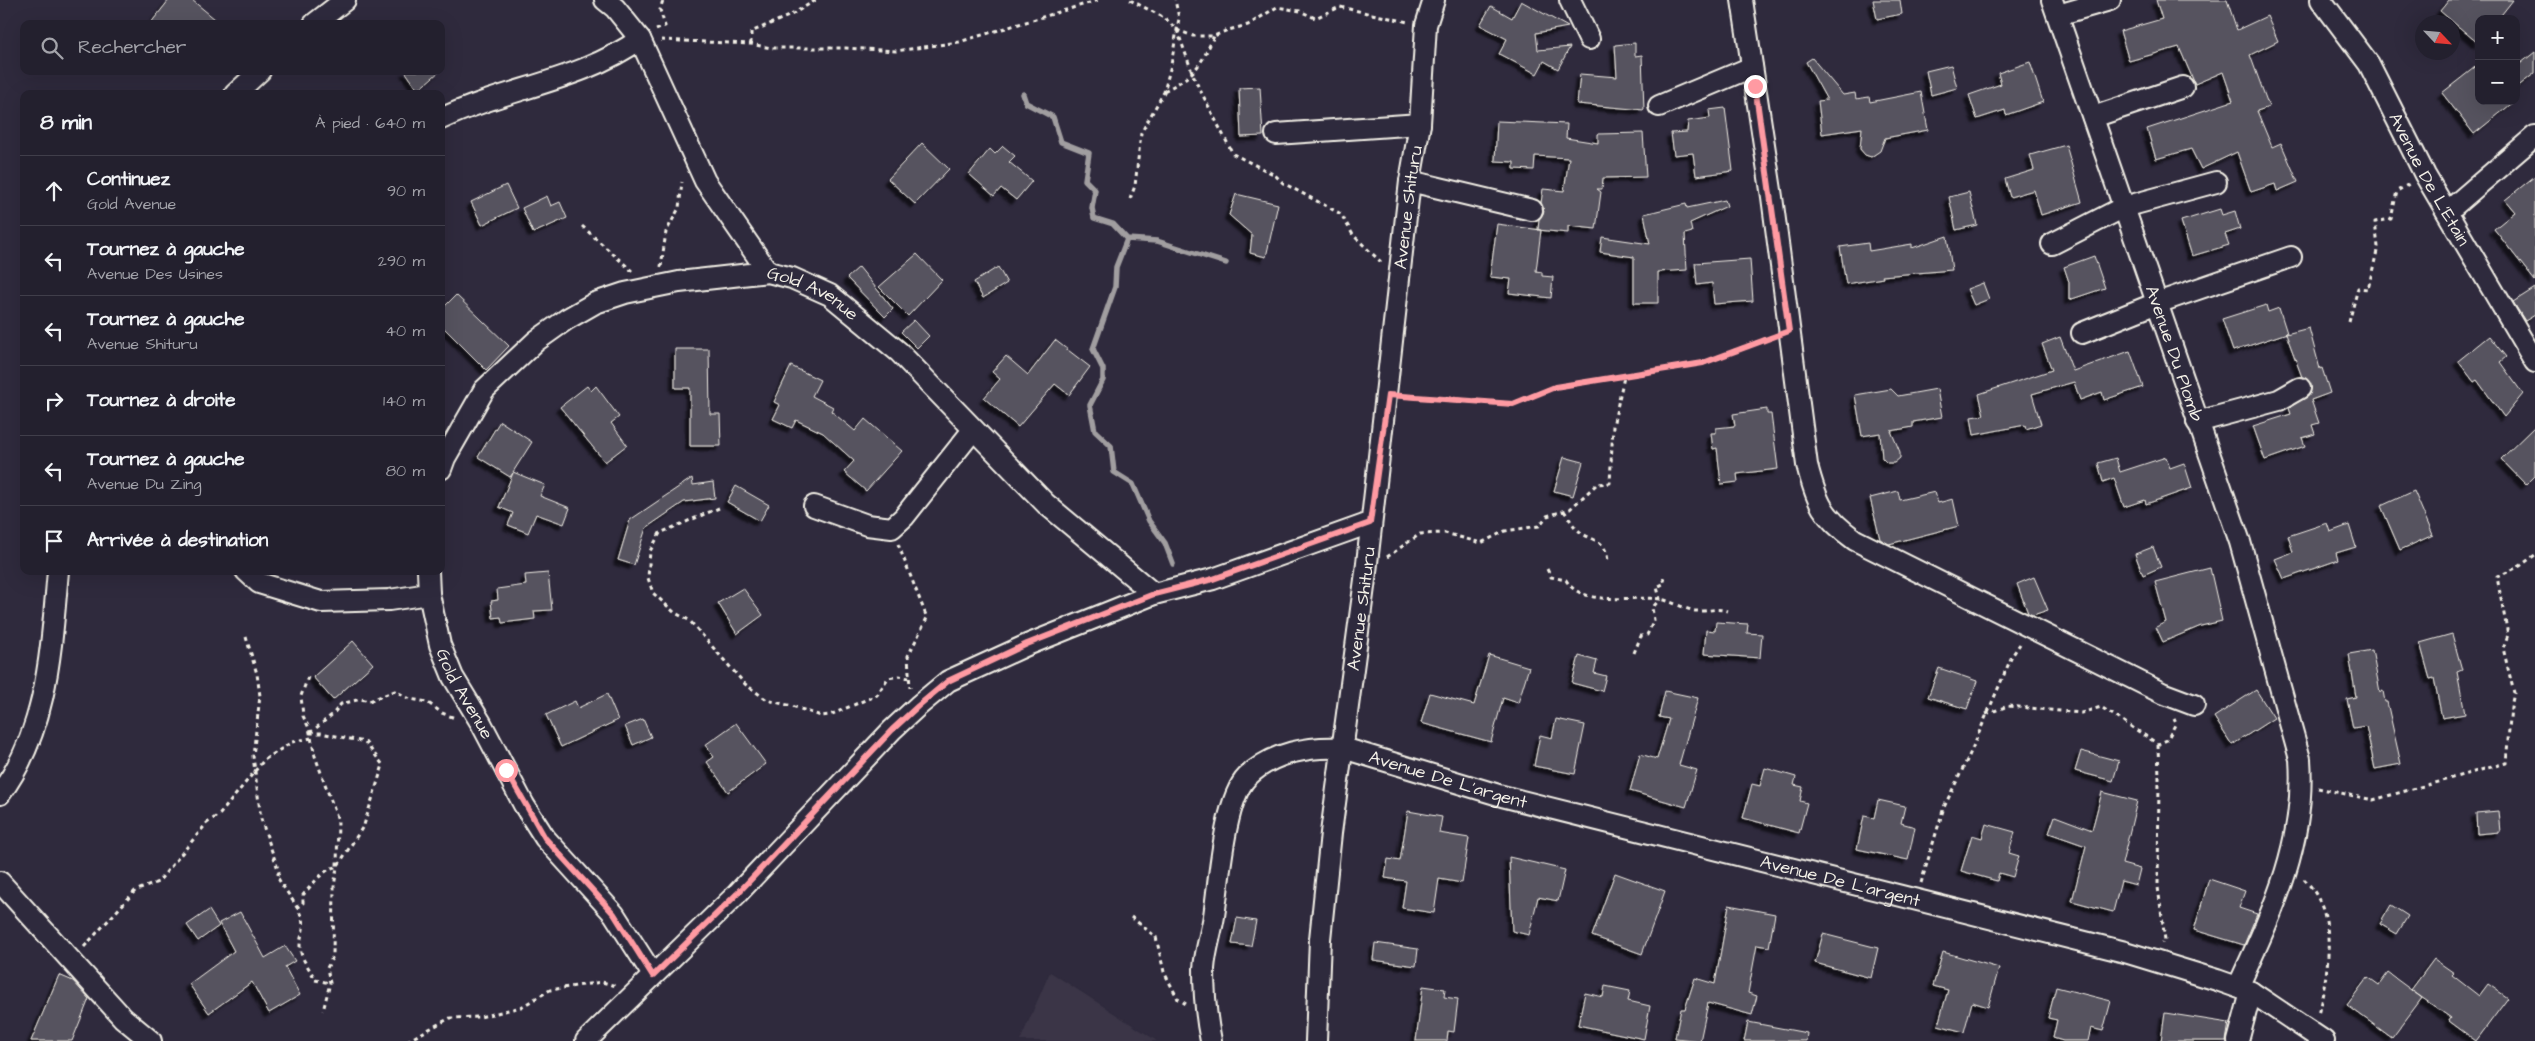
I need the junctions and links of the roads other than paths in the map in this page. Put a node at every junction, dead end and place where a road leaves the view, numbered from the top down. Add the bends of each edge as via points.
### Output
1 (345, 0) edge
2 (605, 0) edge
3 (1434, 0) edge
4 (1570, 0) edge
5 (1742, 0) edge
6 (2110, 0) edge
7 (2321, 0) edge
8 (2055, 8) edge
9 (319, 20) edge
10 (640, 39) junction
11 (1589, 39) dead end
12 (1752, 68) junction
13 (256, 75) edge
14 (2183, 88) dead end
15 (239, 90) edge
16 (1658, 106) dead end
17 (445, 117) edge
18 (2093, 117) junction
19 (1420, 124) junction
20 (1276, 134) dead end
21 (2535, 136) edge
22 (1410, 181) junction
23 (2216, 182) dead end
24 (2124, 207) junction
25 (1532, 210) dead end
26 (2447, 212) junction
27 (2052, 244) dead end
28 (2291, 257) dead end
29 (768, 272) junction
30 (2158, 303) junction
31 (2082, 333) dead end
32 (2535, 362) edge
33 (2300, 388) dead end
34 (2197, 422) junction
35 (973, 430) junction
36 (445, 458) edge
37 (814, 506) dead end
38 (1370, 523) junction
39 (58, 575) edge
40 (250, 575) edge
41 (428, 575) edge
42 (429, 594) junction
43 (1154, 594) junction
44 (2194, 705) dead end
45 (1343, 748) junction
46 (0, 794) edge
47 (0, 882) edge
48 (653, 976) junction
49 (2244, 990) junction
50 (2319, 1037) edge
51 (151, 1041) edge
52 (586, 1041) edge
53 (1211, 1041) edge
54 (1316, 1041) edge
55 (2238, 1041) edge

1 - 9 street
2 - 10 street
3 - 19 street, Avenue Shituru via 1426,25
4 - 11 street
5 - 12 street
6 - 8 street
7 - 26 street, Avenue De L'Etain via 2369,64
8 - 18 street, Avenue Du Plomb
10 - 17 street via 622,52 582,69
10 - 29 street via 705,181
12 - 16 street
12 - 44 street via 1808,465 1824,514 1855,540 2162,693
13 - 15 street
14 - 18 street
18 - 24 street, Avenue Du Plomb
19 - 20 street
19 - 22 street, Avenue Shituru
21 - 26 street
22 - 25 street
22 - 38 street, Avenue Shituru via 1388,395
23 - 24 street
24 - 27 street
24 - 30 street, Avenue Du Plomb
26 - 32 street, Avenue De L'Etain
28 - 30 street
29 - 35 street, Gold Avenue via 792,278 830,295 899,352
29 - 36 street, Gold Avenue via 736,274 625,293 595,303 567,319 536,341 484,390
30 - 31 street
30 - 34 street, Avenue Du Plomb
33 - 34 street via 2279,400
34 - 49 street, Avenue Du Plomb via 2240,542 2300,759 2301,782 2289,865
35 - 37 street via 892,528 867,525
35 - 43 street, Gold Avenue via 1046,504
38 - 43 street via 1213,579
38 - 45 street, Avenue Shituru
39 - 46 street via 47,684 28,746
40 - 42 street via 259,583 321,602 389,600
41 - 42 street, Gold Avenue
42 - 48 street, Gold Avenue via 440,645 453,677 524,806 545,838 614,914
43 - 48 street via 1027,644 948,681 892,730 737,894
45 - 49 street, Avenue De L'argent via 1502,796 2125,952
45 - 53 street, Avenue De L'argent via 1319,747 1268,761 1246,777 1236,794 1204,967 1206,1016
45 - 54 street, Avenue Shituru via 1320,939
47 - 51 street via 123,1018
48 - 52 street
49 - 50 street, Avenue De L'argent
49 - 55 street, Avenue Du Plomb

